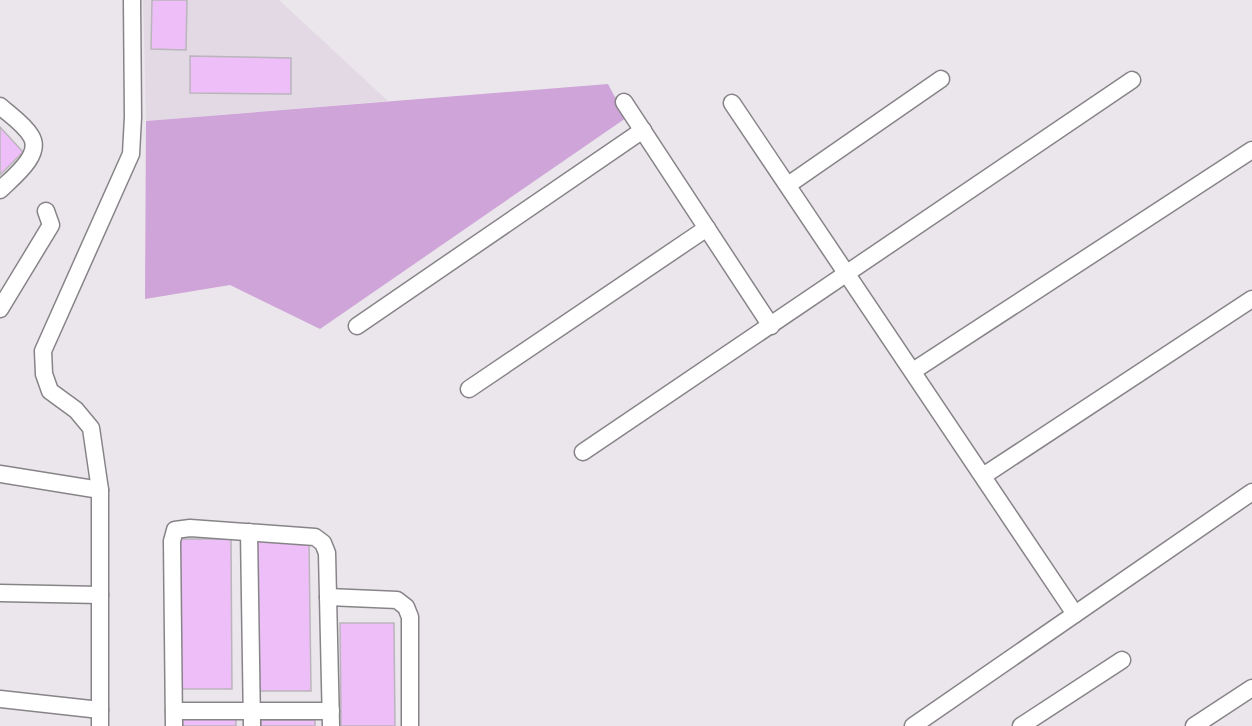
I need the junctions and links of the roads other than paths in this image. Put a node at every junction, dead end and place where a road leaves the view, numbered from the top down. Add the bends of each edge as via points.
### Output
1 (132, 0) edge
2 (941, 79) dead end
3 (1132, 80) dead end
4 (624, 102) dead end
5 (732, 103) dead end
6 (0, 106) edge
7 (643, 130) junction
8 (1252, 150) edge
9 (788, 184) junction
10 (0, 190) edge
11 (46, 211) dead end
12 (707, 228) junction
13 (848, 274) junction
14 (1252, 299) edge
15 (1, 303) edge
16 (357, 326) dead end
17 (771, 326) junction
18 (913, 371) junction
19 (469, 389) dead end
20 (583, 452) dead end
21 (0, 474) edge
22 (983, 476) junction
23 (100, 490) junction
24 (1252, 492) edge
25 (249, 532) junction
26 (0, 593) edge
27 (100, 595) junction
28 (328, 597) junction
29 (1075, 614) junction
30 (1122, 660) dead end
31 (1252, 688) edge
32 (0, 699) edge
33 (100, 718) edge
34 (174, 718) edge
35 (252, 718) edge
36 (331, 718) edge
37 (410, 726) edge
38 (913, 726) edge
39 (1021, 726) edge
40 (1194, 726) edge

1 - 23 street via 131,154 43,351 50,391 76,410 91,428
2 - 9 street
3 - 13 street
4 - 7 street
5 - 9 street
6 - 10 street via 34,143 24,165
7 - 12 street
7 - 16 street
8 - 18 street
9 - 13 street
11 - 15 street via 51,225
12 - 17 street
12 - 19 street
13 - 17 street
13 - 18 street
14 - 22 street
17 - 20 street
18 - 22 street
21 - 23 street
22 - 29 street
23 - 27 street
24 - 29 street
25 - 28 street via 315,537 323,543 327,553
25 - 34 street via 175,530
25 - 35 street
26 - 27 street
27 - 33 street
28 - 36 street
28 - 37 street via 396,600 406,607 410,617
29 - 38 street
30 - 39 street
31 - 40 street
32 - 33 street
34 - 35 street
35 - 36 street

